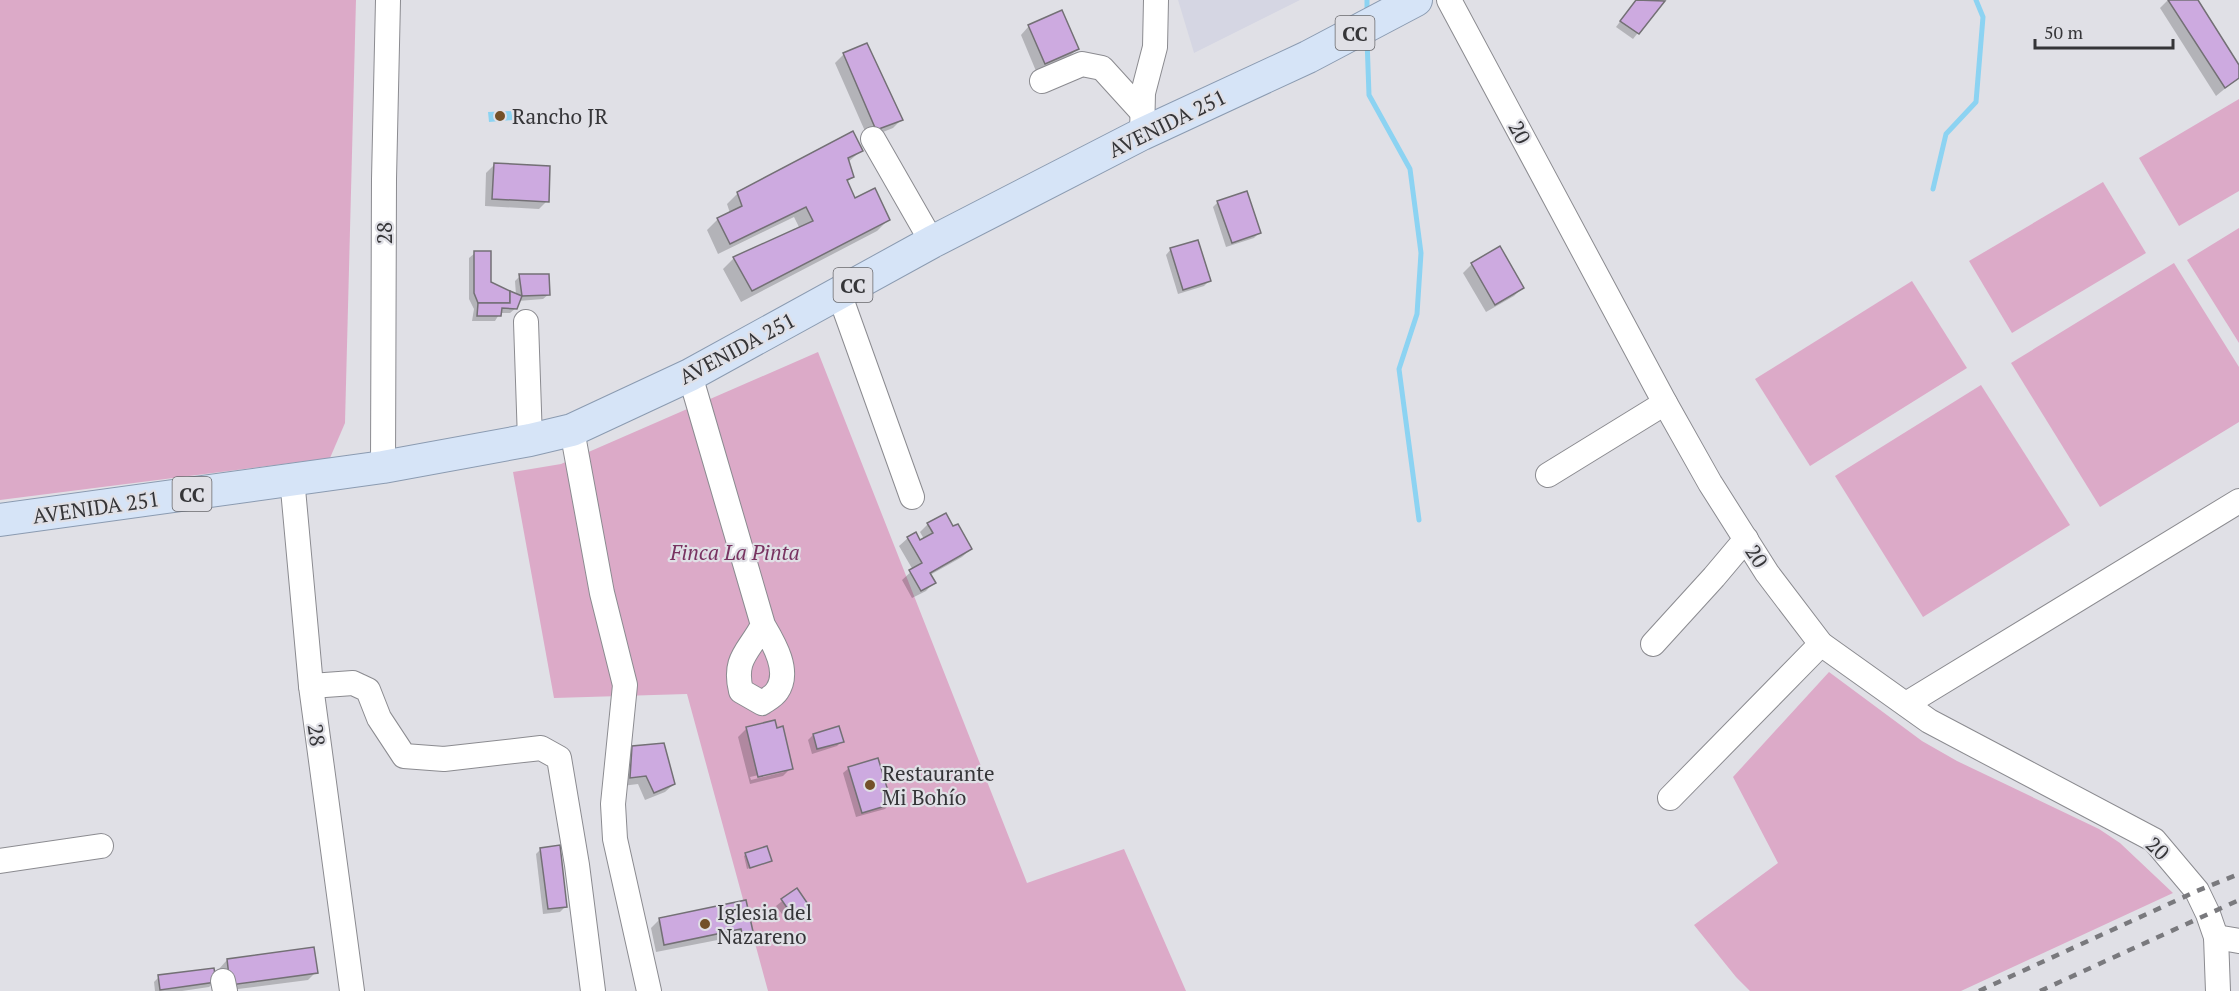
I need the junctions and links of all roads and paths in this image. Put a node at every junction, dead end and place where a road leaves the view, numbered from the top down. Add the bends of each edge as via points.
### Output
1 (388, 0) edge
2 (1156, 0) edge
3 (1449, 0) edge
4 (1409, 4) edge
5 (1042, 81) dead end
6 (1142, 123) junction
7 (873, 139) dead end
8 (932, 242) junction
9 (839, 293) junction
10 (526, 322) dead end
11 (690, 375) junction
12 (1665, 404) junction
13 (572, 430) junction
14 (530, 440) junction
15 (383, 467) junction
16 (1548, 475) dead end
17 (292, 478) junction
18 (912, 497) dead end
19 (2239, 501) edge
20 (0, 520) edge
21 (1746, 539) junction
22 (763, 625) dead end
23 (1653, 644) dead end
24 (1821, 644) junction
25 (311, 686) junction
26 (1905, 704) junction
27 (1670, 798) dead end
28 (101, 846) dead end
29 (0, 861) edge
30 (2228, 939) edge
31 (352, 991) edge
32 (593, 991) edge
33 (649, 991) edge
34 (2218, 991) edge

1 - 15 street, 28
2 - 6 street via 1155,47 1143,93
3 - 12 street, 20
4 - 6 main road, AVENIDA 251 / CC via 1308,57
5 - 6 street via 1082,64 1102,68
6 - 8 main road, AVENIDA 251 / CC
7 - 8 street
8 - 9 main road, AVENIDA 251 / CC
9 - 11 main road, AVENIDA 251 / CC
9 - 18 street
10 - 14 street
11 - 13 main road, AVENIDA 251 / CC
11 - 22 street
12 - 16 street
12 - 21 street, 20
13 - 14 main road, AVENIDA 251 / CC
13 - 33 street via 602,593 625,685 613,804 615,839
14 - 15 main road, AVENIDA 251 / CC
15 - 17 main road, AVENIDA 251 / CC
17 - 20 main road, AVENIDA 251 / CC
17 - 25 street, 28
19 - 26 street
21 - 23 street
21 - 24 street, 20
24 - 26 street, 20
24 - 27 street
25 - 31 street, 28
25 - 32 street via 352,683 368,690 379,718 404,756 444,759 541,748 559,758
26 - 30 street, 20 via 1929,721 2154,840 2197,891 2208,914
28 - 29 street
30 - 34 street, 20

